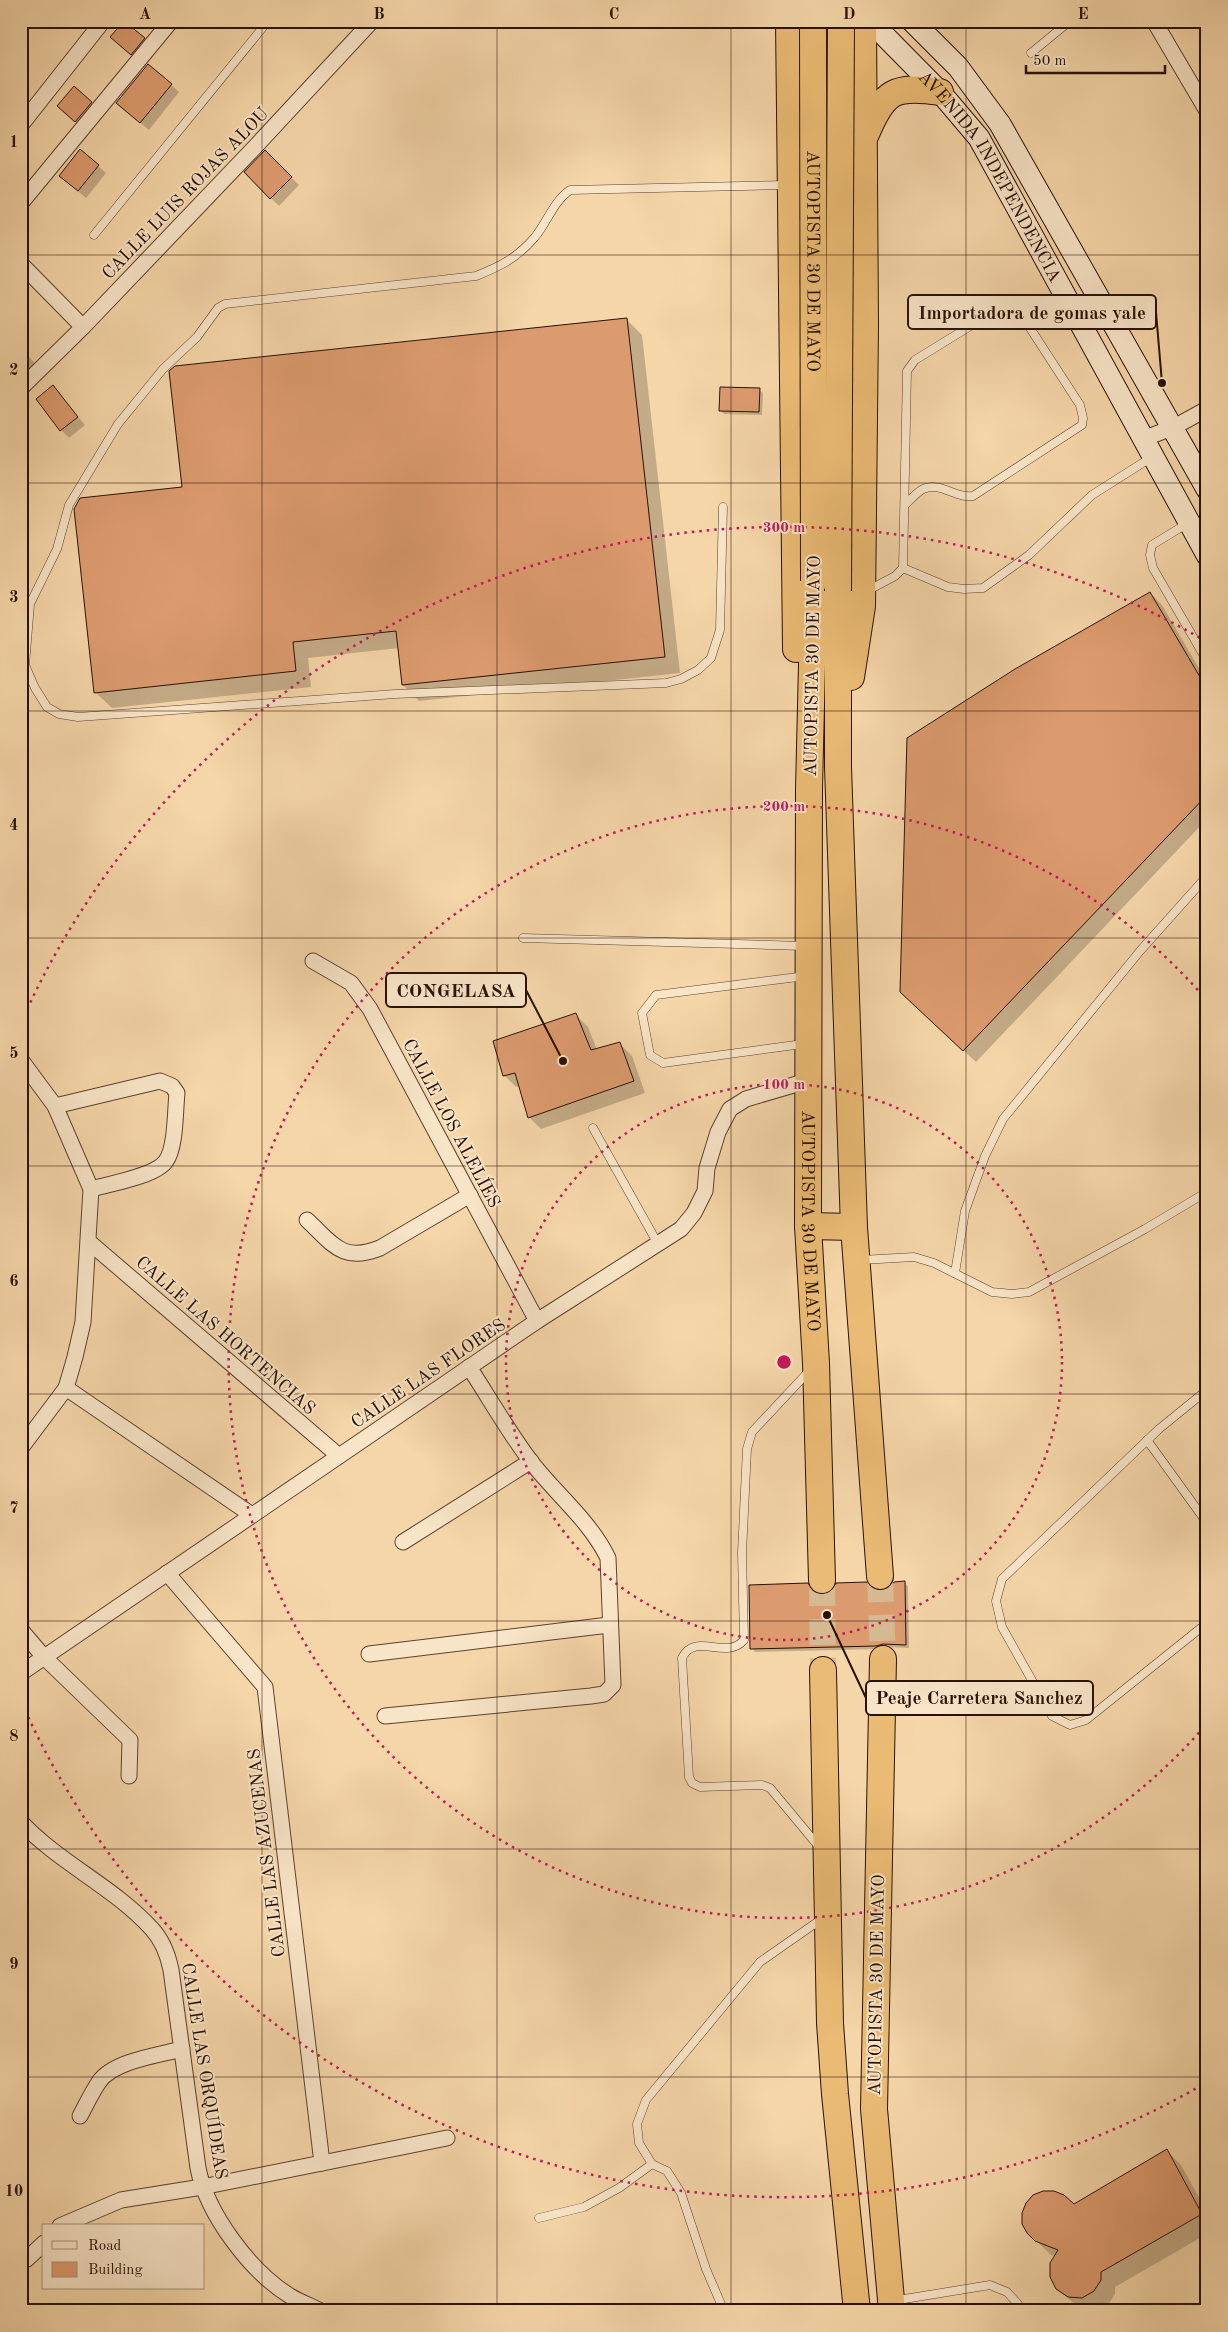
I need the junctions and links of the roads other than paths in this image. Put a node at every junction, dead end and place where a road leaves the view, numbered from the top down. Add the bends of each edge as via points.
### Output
1 (102, 21) edge
2 (171, 21) edge
3 (268, 21) edge
4 (372, 21) edge
5 (789, 21) edge
6 (814, 21) edge
7 (841, 21) edge
8 (863, 21) edge
9 (870, 21) edge
10 (912, 21) edge
11 (1070, 21) edge
12 (1154, 21) edge
13 (1031, 53) dead end
14 (940, 92) junction
15 (1207, 111) edge
16 (21, 124) edge
17 (864, 139) junction
18 (828, 184) dead end
19 (855, 184) junction
20 (791, 185) junction
21 (818, 185) dead end
22 (21, 203) edge
23 (94, 235) dead end
24 (21, 264) edge
25 (84, 327) junction
26 (21, 388) edge
27 (1207, 409) edge
28 (1174, 427) junction
29 (1148, 448) junction
30 (1207, 489) edge
31 (904, 505) junction
32 (723, 507) dead end
33 (1189, 522) junction
34 (1207, 555) edge
35 (903, 568) junction
36 (850, 592) junction
37 (1207, 661) edge
38 (809, 789) junction
39 (1207, 876) edge
40 (523, 938) dead end
41 (808, 947) junction
42 (313, 961) dead end
43 (808, 975) junction
44 (808, 1043) junction
45 (21, 1060) edge
46 (807, 1081) junction
47 (55, 1106) junction
48 (593, 1128) dead end
49 (91, 1189) junction
50 (1207, 1192) edge
51 (470, 1195) junction
52 (307, 1220) dead end
53 (808, 1226) junction
54 (854, 1227) junction
55 (89, 1242) junction
56 (658, 1244) junction
57 (856, 1260) junction
58 (955, 1273) junction
59 (537, 1321) junction
60 (816, 1363) junction
61 (468, 1367) junction
62 (66, 1388) junction
63 (1207, 1390) edge
64 (1147, 1440) junction
65 (21, 1448) edge
66 (339, 1456) junction
67 (531, 1461) junction
68 (252, 1515) junction
69 (1207, 1523) edge
70 (403, 1542) dead end
71 (167, 1574) junction
72 (880, 1576) tunnel mouth
73 (822, 1580) tunnel mouth
74 (1207, 1623) edge
75 (609, 1625) junction
76 (21, 1630) edge
77 (368, 1654) dead end
78 (44, 1657) junction
79 (883, 1659) tunnel mouth
80 (823, 1670) tunnel mouth
81 (21, 1673) edge
82 (385, 1716) dead end
83 (129, 1776) dead end
84 (21, 1822) edge
85 (828, 1858) junction
86 (828, 1914) junction
87 (182, 2049) junction
88 (80, 2116) dead end
89 (447, 2138) dead end
90 (322, 2163) junction
91 (652, 2164) junction
92 (202, 2187) junction
93 (539, 2218) dead end
94 (65, 2224) edge
95 (42, 2245) edge
96 (21, 2260) edge
97 (884, 2307) edge
98 (321, 2311) edge
99 (724, 2311) edge
100 (857, 2311) edge
101 (1021, 2311) edge

1 - 16 street
2 - 22 street
3 - 23 lane
4 - 25 street, CALLE LUIS ROJAS ALOU
5 - 20 highway
6 - 38 highway, AUTOPISTA 30 DE MAYO, bridge via 814,581
7 - 36 highway, AUTOPISTA 30 DE MAYO, bridge
8 - 17 highway
9 - 14 street, AVENIDA INDEPENDENCIA
10 - 28 street, AVENIDA INDEPENDENCIA via 958,67 1000,124
11 - 13 lane
12 - 15 street
14 - 17 highway via 914,88 896,92 878,106
14 - 29 street, AVENIDA INDEPENDENCIA via 979,138
17 - 19 highway
18 - 19 lane
19 - 36 highway via 865,325
20 - 21 lane
20 - 32 lane via 570,190 560,197 535,237 506,264 476,276 225,304 218,308 197,337 163,369 118,424 69,505 57,550 30,604 25,665 47,707 59,714 78,717 395,694 666,683 698,670 711,658 720,630
20 - 38 highway via 796,674
24 - 25 street
25 - 26 street, CALLE LUIS ROJAS ALOU
27 - 28 street
28 - 29 street
28 - 30 street, AVENIDA INDEPENDENCIA
29 - 33 street, AVENIDA INDEPENDENCIA
29 - 35 lane via 1029,555 983,588 948,587
31 - 31 lane via 931,487 945,489 963,498 973,496 1082,425 1084,418 1080,406 1022,315 1014,308 1003,307 989,314 908,367
31 - 35 lane
33 - 34 street, AVENIDA INDEPENDENCIA
33 - 37 lane via 1152,545 1150,555 1154,568
35 - 36 lane via 895,576
36 - 54 highway, AUTOPISTA 30 DE MAYO via 838,767
38 - 41 highway, AUTOPISTA 30 DE MAYO
39 - 58 lane via 1140,951 1003,1120 965,1211
40 - 41 lane
41 - 43 highway, AUTOPISTA 30 DE MAYO
42 - 51 street, CALLE LOS ALELÍES via 351,983 370,1008
43 - 44 highway, AUTOPISTA 30 DE MAYO
43 - 44 lane via 656,995 642,1013 650,1056 663,1063
44 - 46 highway, AUTOPISTA 30 DE MAYO
45 - 47 street
46 - 53 highway, AUTOPISTA 30 DE MAYO
46 - 56 street, CALLE LAS FLORES via 746,1099 730,1109 718,1132 707,1168 705,1191 694,1212 680,1229
47 - 49 street
47 - 49 street via 160,1081 172,1086 177,1093 171,1152 166,1162 157,1170
48 - 56 lane
49 - 55 street
50 - 58 lane via 1029,1292 992,1292
51 - 52 street via 363,1255 347,1254
51 - 59 street, CALLE LOS ALELÍES
53 - 54 highway
53 - 60 highway, AUTOPISTA 30 DE MAYO
54 - 57 highway, AUTOPISTA 30 DE MAYO
55 - 62 street via 83,1322
55 - 66 street, CALLE LAS HORTENCIAS
56 - 59 street, CALLE LAS FLORES
57 - 58 lane via 914,1257
57 - 72 highway, AUTOPISTA 30 DE MAYO
59 - 61 street, CALLE LAS FLORES
60 - 73 highway, AUTOPISTA 30 DE MAYO
60 - 85 lane via 752,1432 747,1449 742,1553 744,1640 733,1648 692,1646 682,1658 689,1777 692,1783 700,1787 762,1785 770,1788
61 - 66 street, CALLE LAS FLORES
61 - 67 street
62 - 65 street
62 - 68 street
63 - 64 lane
64 - 69 lane
64 - 74 lane via 1002,1579 996,1601 1002,1627 1052,1716 1070,1725 1086,1720
66 - 68 street, CALLE LAS FLORES
67 - 70 street
67 - 75 street via 600,1541 608,1558
68 - 71 street, CALLE LAS FLORES
71 - 78 street, CALLE LAS FLORES
71 - 90 street, CALLE LAS AZUCENAS via 265,1687
75 - 77 street
75 - 82 street via 613,1685 604,1694
76 - 78 street
78 - 81 street, CALLE LAS FLORES
78 - 83 street via 130,1740
79 - 97 highway, AUTOPISTA 30 DE MAYO via 874,2109
80 - 85 highway
84 - 87 street, CALLE LAS ORQUÍDEAS via 34,1836 152,1930 168,1957
85 - 86 highway
86 - 91 lane via 760,1962 646,2100 637,2124 639,2143
86 - 100 highway via 835,2094
87 - 88 street via 112,2070 100,2080
87 - 92 street, CALLE LAS ORQUÍDEAS
89 - 90 street
90 - 92 street
91 - 93 lane via 619,2188 584,2207
91 - 99 lane via 667,2171 681,2193 706,2269
92 - 94 street via 121,2200
92 - 98 street, CALLE LAS ORQUÍDEAS via 223,2225 254,2266 290,2296
95 - 96 street via 27,2259
97 - 101 lane via 990,2285 1008,2292

